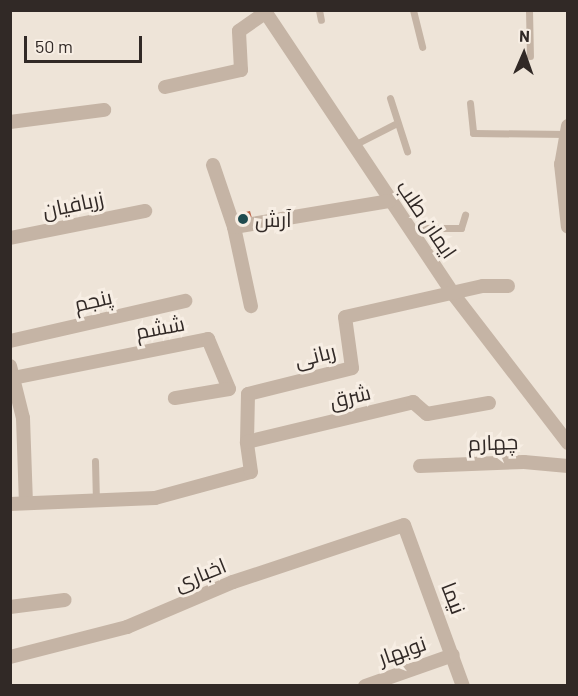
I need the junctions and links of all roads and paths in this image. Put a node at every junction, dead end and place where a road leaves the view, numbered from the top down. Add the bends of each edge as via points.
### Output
1 (319, 10) edge
2 (413, 10) edge
3 (529, 10) edge
4 (265, 12) edge
5 (321, 20) dead end
6 (422, 47) dead end
7 (530, 56) dead end
8 (165, 87) dead end
9 (390, 98) dead end
10 (470, 103) dead end
11 (104, 110) dead end
12 (10, 122) edge
13 (395, 124) junction
14 (567, 130) edge
15 (352, 146) junction
16 (407, 151) dead end
17 (213, 165) dead end
18 (389, 201) junction
19 (145, 211) dead end
20 (465, 215) dead end
21 (234, 227) junction
22 (567, 227) edge
23 (408, 228) junction
24 (10, 238) edge
25 (508, 286) dead end
26 (454, 295) junction
27 (185, 301) dead end
28 (251, 306) dead end
29 (10, 341) edge
30 (12, 372) edge
31 (175, 398) dead end
32 (489, 403) dead end
33 (247, 442) junction
34 (567, 443) edge
35 (95, 461) dead end
36 (420, 466) dead end
37 (567, 466) edge
38 (26, 503) junction
39 (96, 503) junction
40 (10, 504) edge
41 (404, 525) joint
42 (65, 600) dead end
43 (10, 607) edge
44 (453, 655) junction
45 (10, 657) edge
46 (365, 686) edge
47 (463, 686) edge

1 - 5 lane
2 - 6 lane
3 - 7 lane
4 - 8 street via 239,31 241,69
4 - 15 street, ایمان طلب
9 - 13 lane
10 - 14 lane via 473,133
11 - 12 street
13 - 15 lane
13 - 16 lane
14 - 22 street via 561,164
15 - 18 street, ایمان طلب
17 - 21 street
18 - 21 street
18 - 23 street, ایمان طلب
19 - 24 street, زربافیان
20 - 23 lane via 461,228
21 - 28 street
23 - 26 street, ایمان طلب
25 - 26 street
26 - 33 street, ربانی via 345,317 352,368 248,394
26 - 34 street, ایمان طلب
27 - 29 street, پنجم
30 - 31 street, ششم via 208,339 229,389
30 - 38 street via 23,418
32 - 33 street, شرق via 427,414 413,402
33 - 39 street via 251,472 155,498
35 - 39 lane
36 - 37 street, چهارم via 524,462
38 - 39 street
38 - 40 street
41 - 44 street, نیما
41 - 45 street, اخباری via 233,582 127,627
42 - 43 street
44 - 46 street, نوبهار
44 - 47 street, نیما

